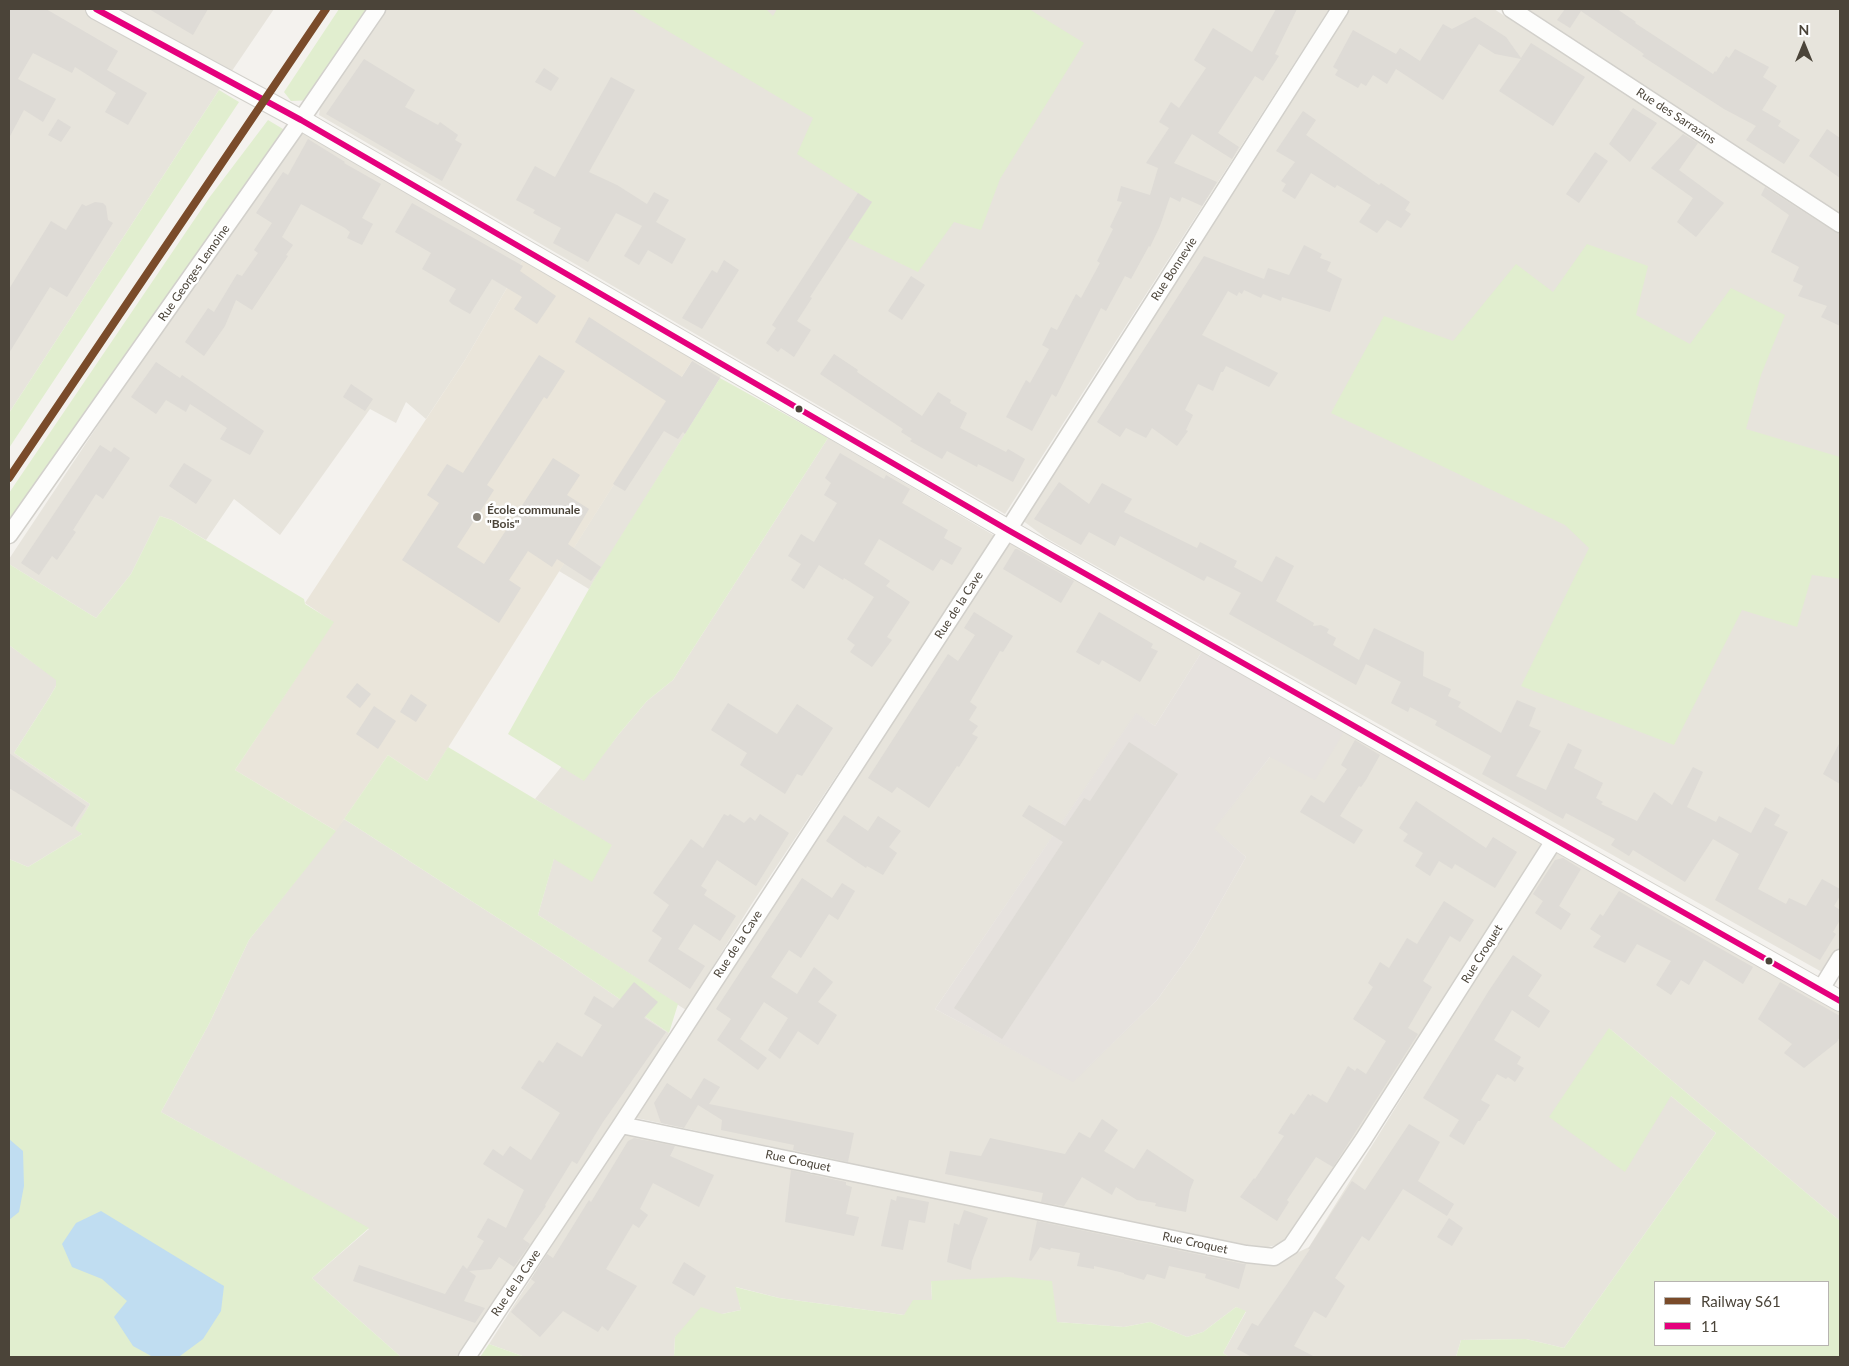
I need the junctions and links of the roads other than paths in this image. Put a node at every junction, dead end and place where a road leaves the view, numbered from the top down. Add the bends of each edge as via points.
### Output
1 (96, 9) edge
2 (377, 9) edge
3 (1340, 9) edge
4 (1512, 9) edge
5 (297, 118) junction
6 (1840, 224) edge
7 (1008, 530) junction
8 (9, 535) edge
9 (1555, 839) junction
10 (1840, 958) edge
11 (1821, 990) junction
12 (1840, 1001) edge
13 (621, 1124) junction
14 (467, 1357) edge

1 - 5 street
2 - 5 street, Rue Georges Lemoine
3 - 7 street, Rue Bonnevie
4 - 6 street, Rue des Sarrazins
5 - 7 street
5 - 8 street, Rue Georges Lemoine
7 - 9 street
7 - 13 street, Rue de la Cave
9 - 11 street
9 - 13 street, Rue Croquet via 1364,1140 1291,1246 1274,1258
10 - 11 street
11 - 12 street
13 - 14 street, Rue de la Cave

